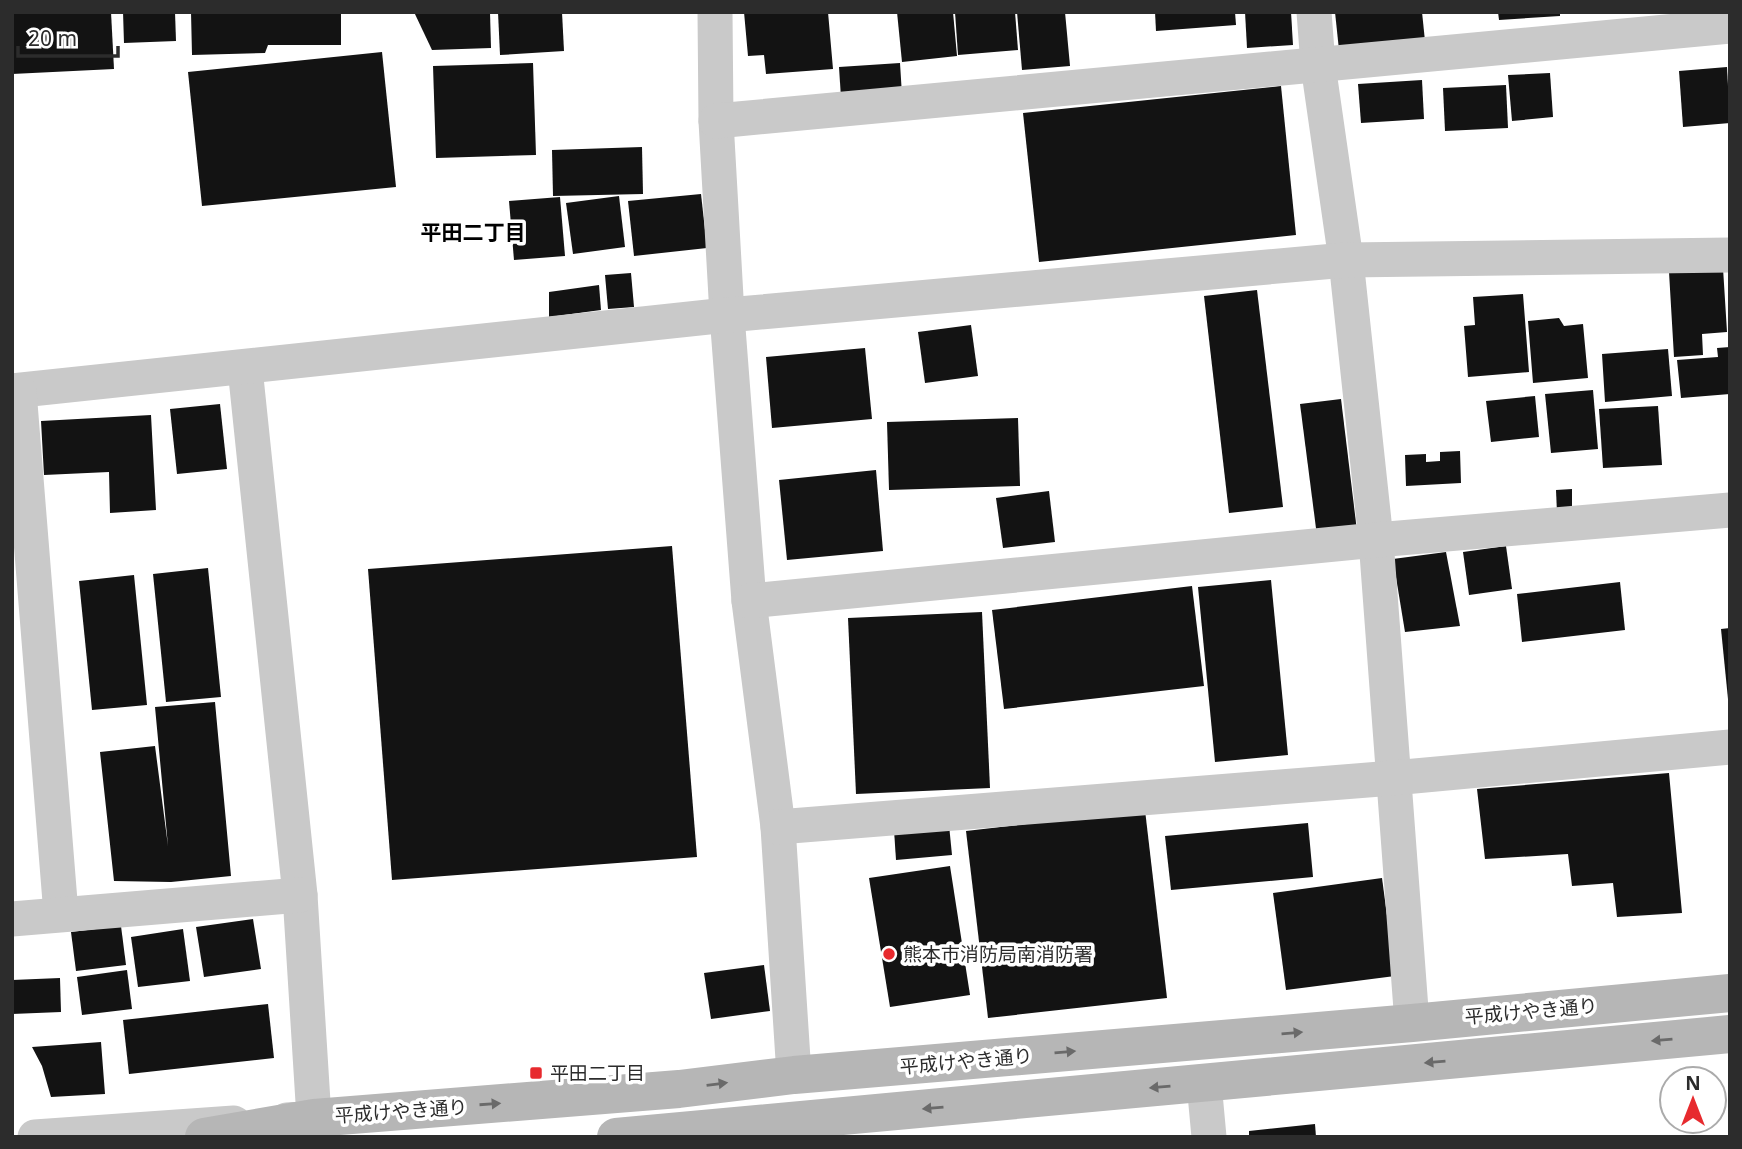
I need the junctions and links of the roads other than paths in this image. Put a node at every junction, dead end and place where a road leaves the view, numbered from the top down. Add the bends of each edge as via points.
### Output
1 (715, 12) edge
2 (1314, 12) edge
3 (1730, 26) edge
4 (1318, 65) junction
5 (716, 121) junction
6 (1730, 256) edge
7 (1346, 260) junction
8 (727, 315) junction
9 (245, 368) junction
10 (16, 391) edge
11 (1730, 510) edge
12 (1376, 540) junction
13 (749, 601) junction
14 (1730, 747) edge
15 (1393, 778) junction
16 (778, 827) junction
17 (300, 895) junction
18 (61, 914) junction
19 (12, 919) edge
20 (1730, 993) edge
21 (1412, 1023) junction
22 (1730, 1034) edge
23 (794, 1075) junction
24 (1205, 1083) junction
25 (314, 1118) junction
26 (799, 1129) edge
27 (35, 1137) edge
28 (204, 1137) edge
29 (616, 1137) edge
30 (1209, 1137) edge

1 - 5 street
2 - 4 street
3 - 4 street
4 - 5 street
4 - 7 street
5 - 8 street
6 - 7 street
7 - 8 street
7 - 12 street
8 - 9 street
8 - 13 street
9 - 10 street
9 - 17 street
10 - 18 street
11 - 12 street
12 - 13 street
12 - 15 street
13 - 16 street
14 - 15 street
15 - 16 street
15 - 21 street
16 - 23 street
17 - 18 street
17 - 25 street
18 - 19 street
20 - 21 street, 平成けやき通り
23 -> 21 street, 平成けやき通り
22 -> 24 street
25 -> 23 street, 平成けやき通り via 679,1089
24 -> 26 street
24 - 30 street
25 - 27 street
25 - 28 street, 平成けやき通り
26 - 29 street

